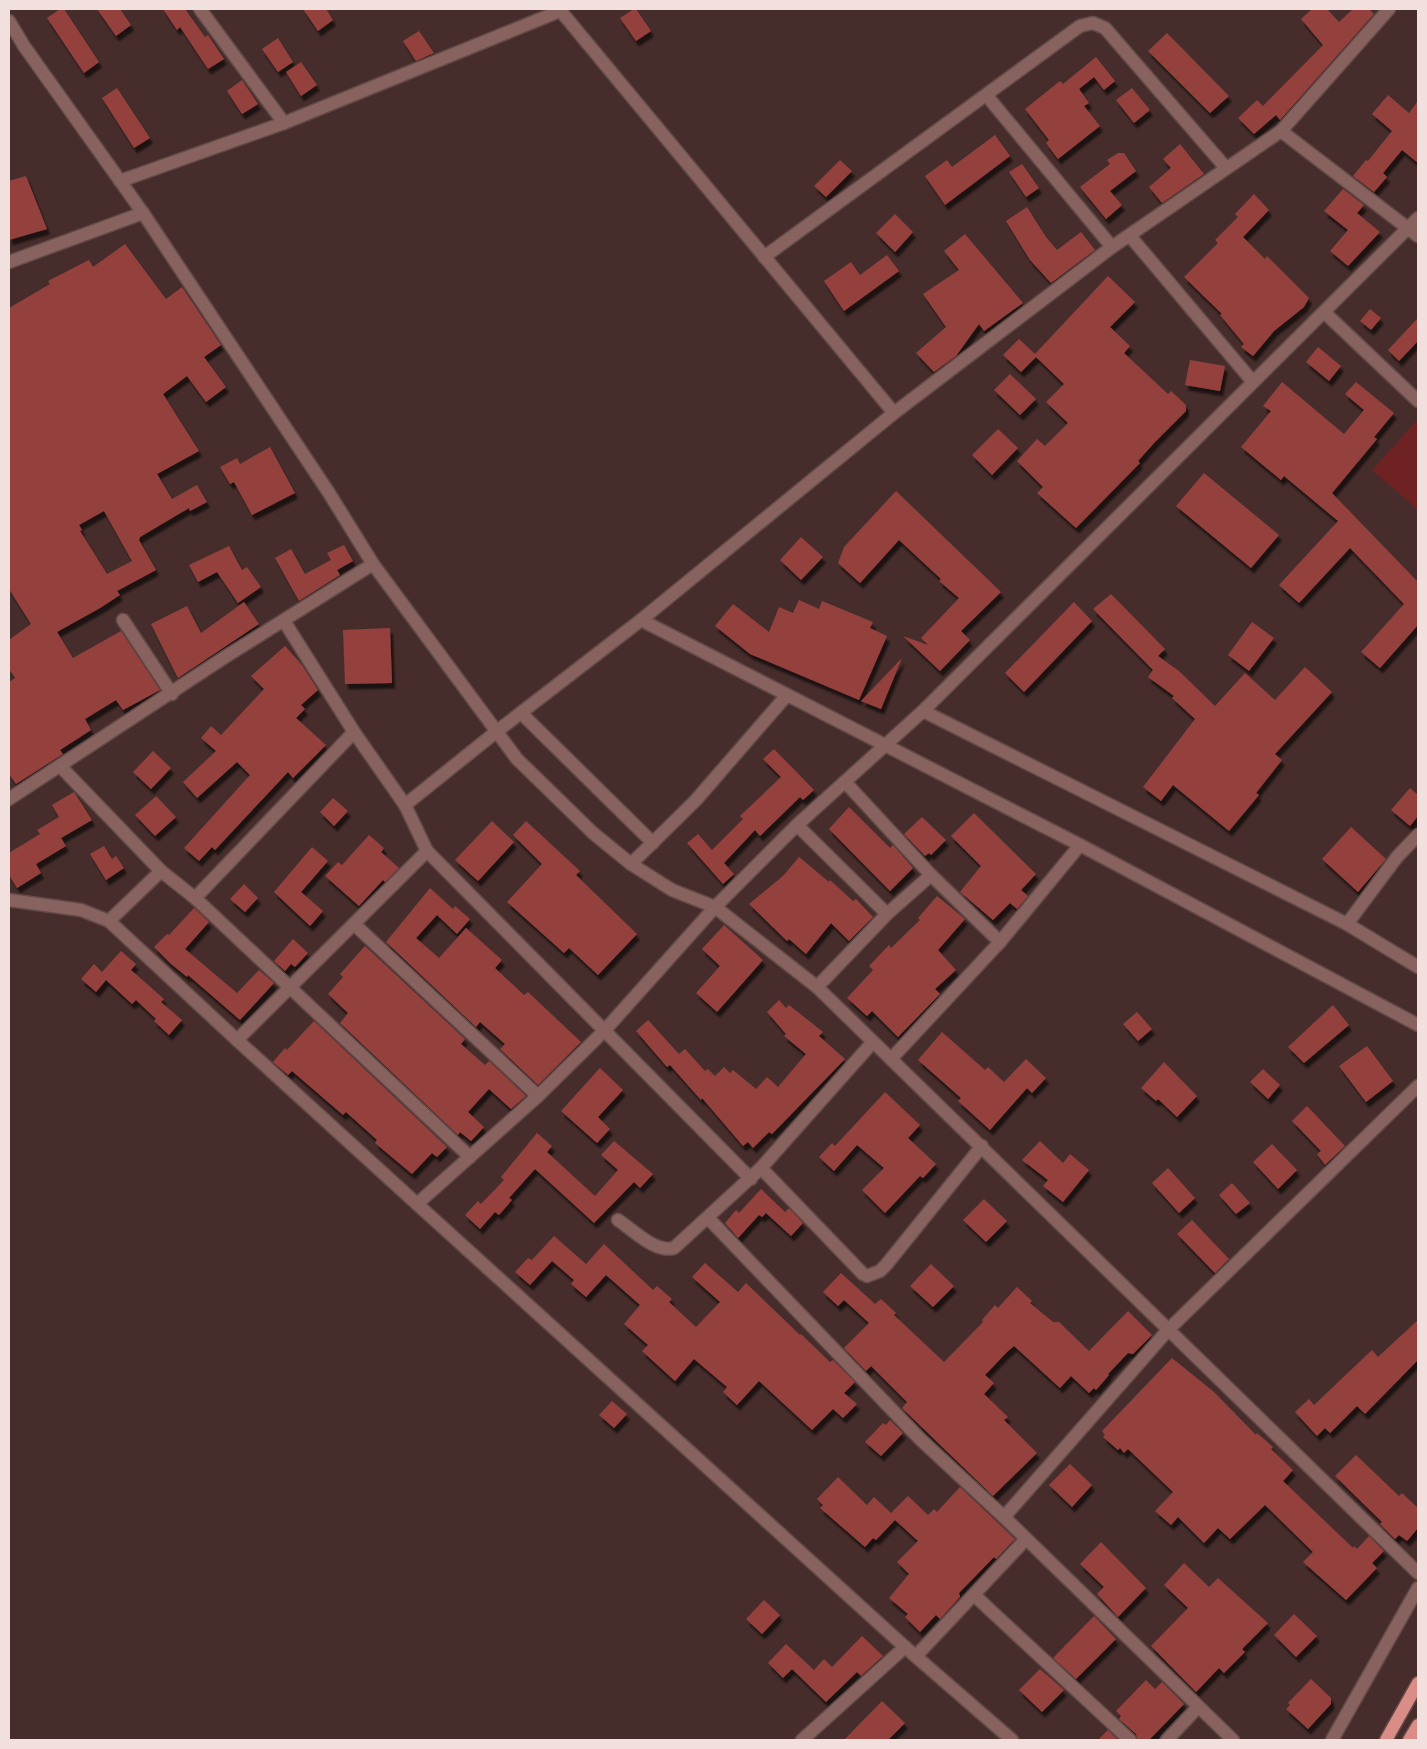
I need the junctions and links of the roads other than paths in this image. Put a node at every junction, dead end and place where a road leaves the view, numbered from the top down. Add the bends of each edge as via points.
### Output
1 (200, 9) edge
2 (1389, 9) edge
3 (560, 10) edge
4 (9, 21) edge
5 (987, 96) junction
6 (284, 123) junction
7 (1281, 131) junction
8 (1226, 168) junction
9 (120, 181) junction
10 (143, 214) junction
11 (1418, 218) edge
12 (1413, 233) edge
13 (1130, 236) junction
14 (1112, 248) junction
15 (764, 257) junction
16 (9, 262) edge
17 (1324, 312) junction
18 (1252, 382) junction
19 (1418, 401) edge
20 (894, 413) junction
21 (373, 564) junction
22 (123, 620) dead end
23 (641, 620) junction
24 (284, 621) junction
25 (172, 694) junction
26 (787, 695) junction
27 (923, 711) junction
28 (521, 713) junction
29 (354, 732) junction
30 (496, 732) junction
31 (887, 746) junction
32 (61, 767) junction
33 (846, 783) junction
34 (9, 799) edge
35 (405, 805) junction
36 (797, 825) junction
37 (1418, 835) edge
38 (653, 842) junction
39 (1080, 845) junction
40 (427, 852) junction
41 (631, 864) junction
42 (161, 871) junction
43 (931, 875) junction
44 (195, 898) junction
45 (9, 900) edge
46 (715, 907) junction
47 (887, 914) junction
48 (109, 921) junction
49 (354, 924) junction
50 (1347, 924) junction
51 (1000, 942) junction
52 (1418, 967) edge
53 (817, 987) junction
54 (291, 988) junction
55 (1418, 1025) edge
56 (605, 1030) junction
57 (237, 1040) junction
58 (872, 1043) junction
59 (891, 1059) junction
60 (1418, 1086) edge
61 (538, 1096) junction
62 (982, 1146) junction
63 (470, 1157) junction
64 (761, 1168) junction
65 (751, 1179) junction
66 (417, 1204) junction
67 (709, 1219) junction
68 (618, 1220) dead end
69 (1168, 1330) junction
70 (1004, 1517) junction
71 (1026, 1539) junction
72 (1418, 1572) edge
73 (1418, 1588) edge
74 (974, 1595) junction
75 (905, 1646) junction
76 (916, 1656) junction
77 (1418, 1683) edge
78 (1198, 1707) junction
79 (1418, 1724) edge
80 (802, 1740) edge
81 (1012, 1740) edge
82 (1130, 1740) edge
83 (1168, 1740) edge
84 (1233, 1740) edge
85 (1332, 1740) edge
86 (1386, 1740) edge
87 (1409, 1740) edge

1 - 6 street
2 - 7 street
3 - 6 street
3 - 15 street
4 - 9 street
5 - 8 street via 1080,26 1098,24 1127,51
5 - 14 street
5 - 15 street
6 - 9 street
7 - 8 street
7 - 12 street
8 - 13 street
9 - 10 street
10 - 16 street
10 - 21 street
11 - 12 street
12 - 17 street
13 - 14 street
13 - 18 street
14 - 20 street
15 - 20 street
17 - 18 street
17 - 19 street
18 - 27 street
20 - 23 street
21 - 24 street
21 - 30 street
22 - 25 street
23 - 26 street
23 - 28 street
24 - 25 street
24 - 29 street
25 - 32 street
26 - 31 street
26 - 38 street via 696,800
27 - 31 street
27 - 50 street
28 - 30 street
28 - 38 street
29 - 35 street
29 - 44 street
30 - 35 street
30 - 41 street via 524,765
31 - 33 street
31 - 39 street
32 - 34 street
32 - 42 street
33 - 36 street
33 - 43 street
35 - 40 street
36 - 46 street
36 - 47 street
37 - 50 street via 1397,857
38 - 41 street
39 - 51 street
39 - 55 street
40 - 49 street
40 - 56 street
41 - 46 street via 672,890
42 - 44 street
42 - 48 street
43 - 47 street
43 - 51 street
44 - 54 street
45 - 48 street via 81,910
46 - 53 street
46 - 56 street
47 - 53 street
48 - 57 street
49 - 54 street
49 - 61 street
50 - 52 street
51 - 59 street
53 - 58 street
54 - 57 street
54 - 63 street
56 - 61 street
56 - 65 street
57 - 66 street
58 - 59 street
58 - 64 street
59 - 62 street
60 - 69 street
61 - 63 street
62 - 64 street via 886,1265 867,1276
62 - 69 street
63 - 66 street
64 - 65 street
65 - 67 street
66 - 75 street
67 - 68 street via 670,1249 655,1246
67 - 70 street via 921,1440
69 - 70 street
69 - 72 street
70 - 71 street
71 - 74 street
71 - 78 street
73 - 85 street
74 - 76 street
74 - 82 street
75 - 76 street
75 - 80 street
76 - 81 street
77 - 86 main road
78 - 83 street
78 - 84 street
79 - 87 main road

